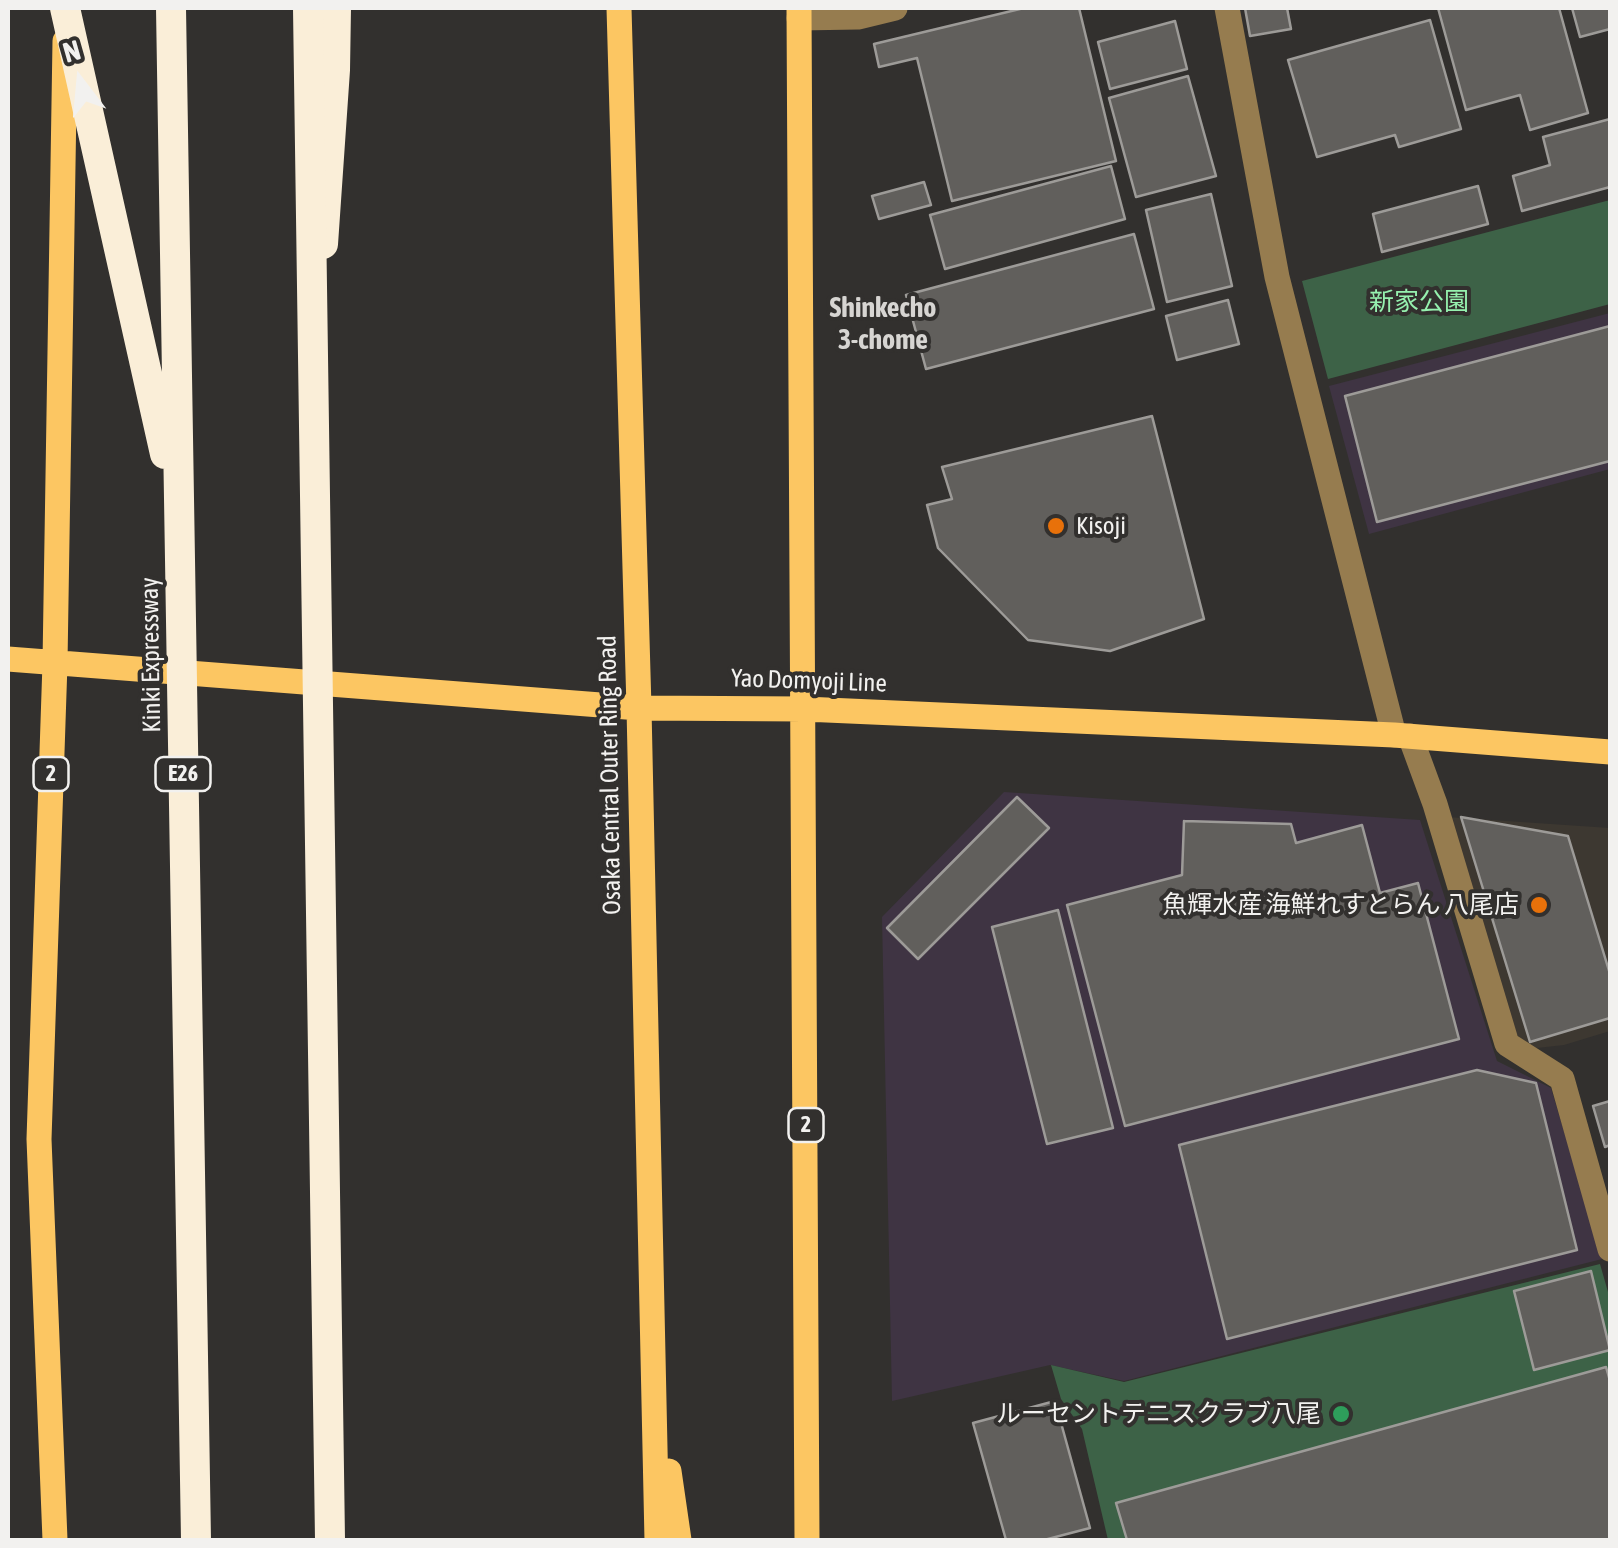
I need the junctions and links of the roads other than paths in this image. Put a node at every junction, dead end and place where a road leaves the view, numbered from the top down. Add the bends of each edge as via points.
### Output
1 (65, 8) edge
2 (171, 8) edge
3 (308, 8) edge
4 (336, 8) edge
5 (619, 8) edge
6 (895, 8) edge
7 (1227, 8) edge
8 (799, 13) edge
9 (313, 394) junction
10 (178, 516) junction
11 (8, 659) edge
12 (54, 662) junction
13 (638, 708) junction
14 (804, 709) junction
15 (1402, 736) junction
16 (1610, 752) edge
17 (1610, 1249) edge
18 (652, 1352) junction
19 (55, 1540) edge
20 (196, 1540) edge
21 (330, 1540) edge
22 (657, 1540) edge
23 (679, 1540) edge
24 (807, 1540) edge

1 - 10 highway, bridge
1 - 12 main road, 2
2 - 10 highway, Kinki Expressway / E26, bridge
3 - 9 highway, bridge
4 - 9 highway, bridge
5 - 13 main road, Osaka Central Outer Ring Road
6 - 8 street via 858,17
7 - 15 street via 1277,277
8 - 14 main road, 2
9 - 21 highway, bridge
10 - 20 highway, Kinki Expressway / E26, bridge
11 - 12 main road, Yao Domyoji Line
12 - 13 main road, Yao Domyoji Line
12 - 19 main road, 2 via 39,1139
13 - 14 main road, Yao Domyoji Line
13 - 18 main road, Osaka Central Outer Ring Road
14 - 15 main road, Yao Domyoji Line
14 - 24 main road, 2
15 - 16 main road, Yao Domyoji Line
15 - 17 street via 1435,804 1508,1044 1562,1080
18 - 22 main road, Osaka Central Outer Ring Road
18 - 23 main road

